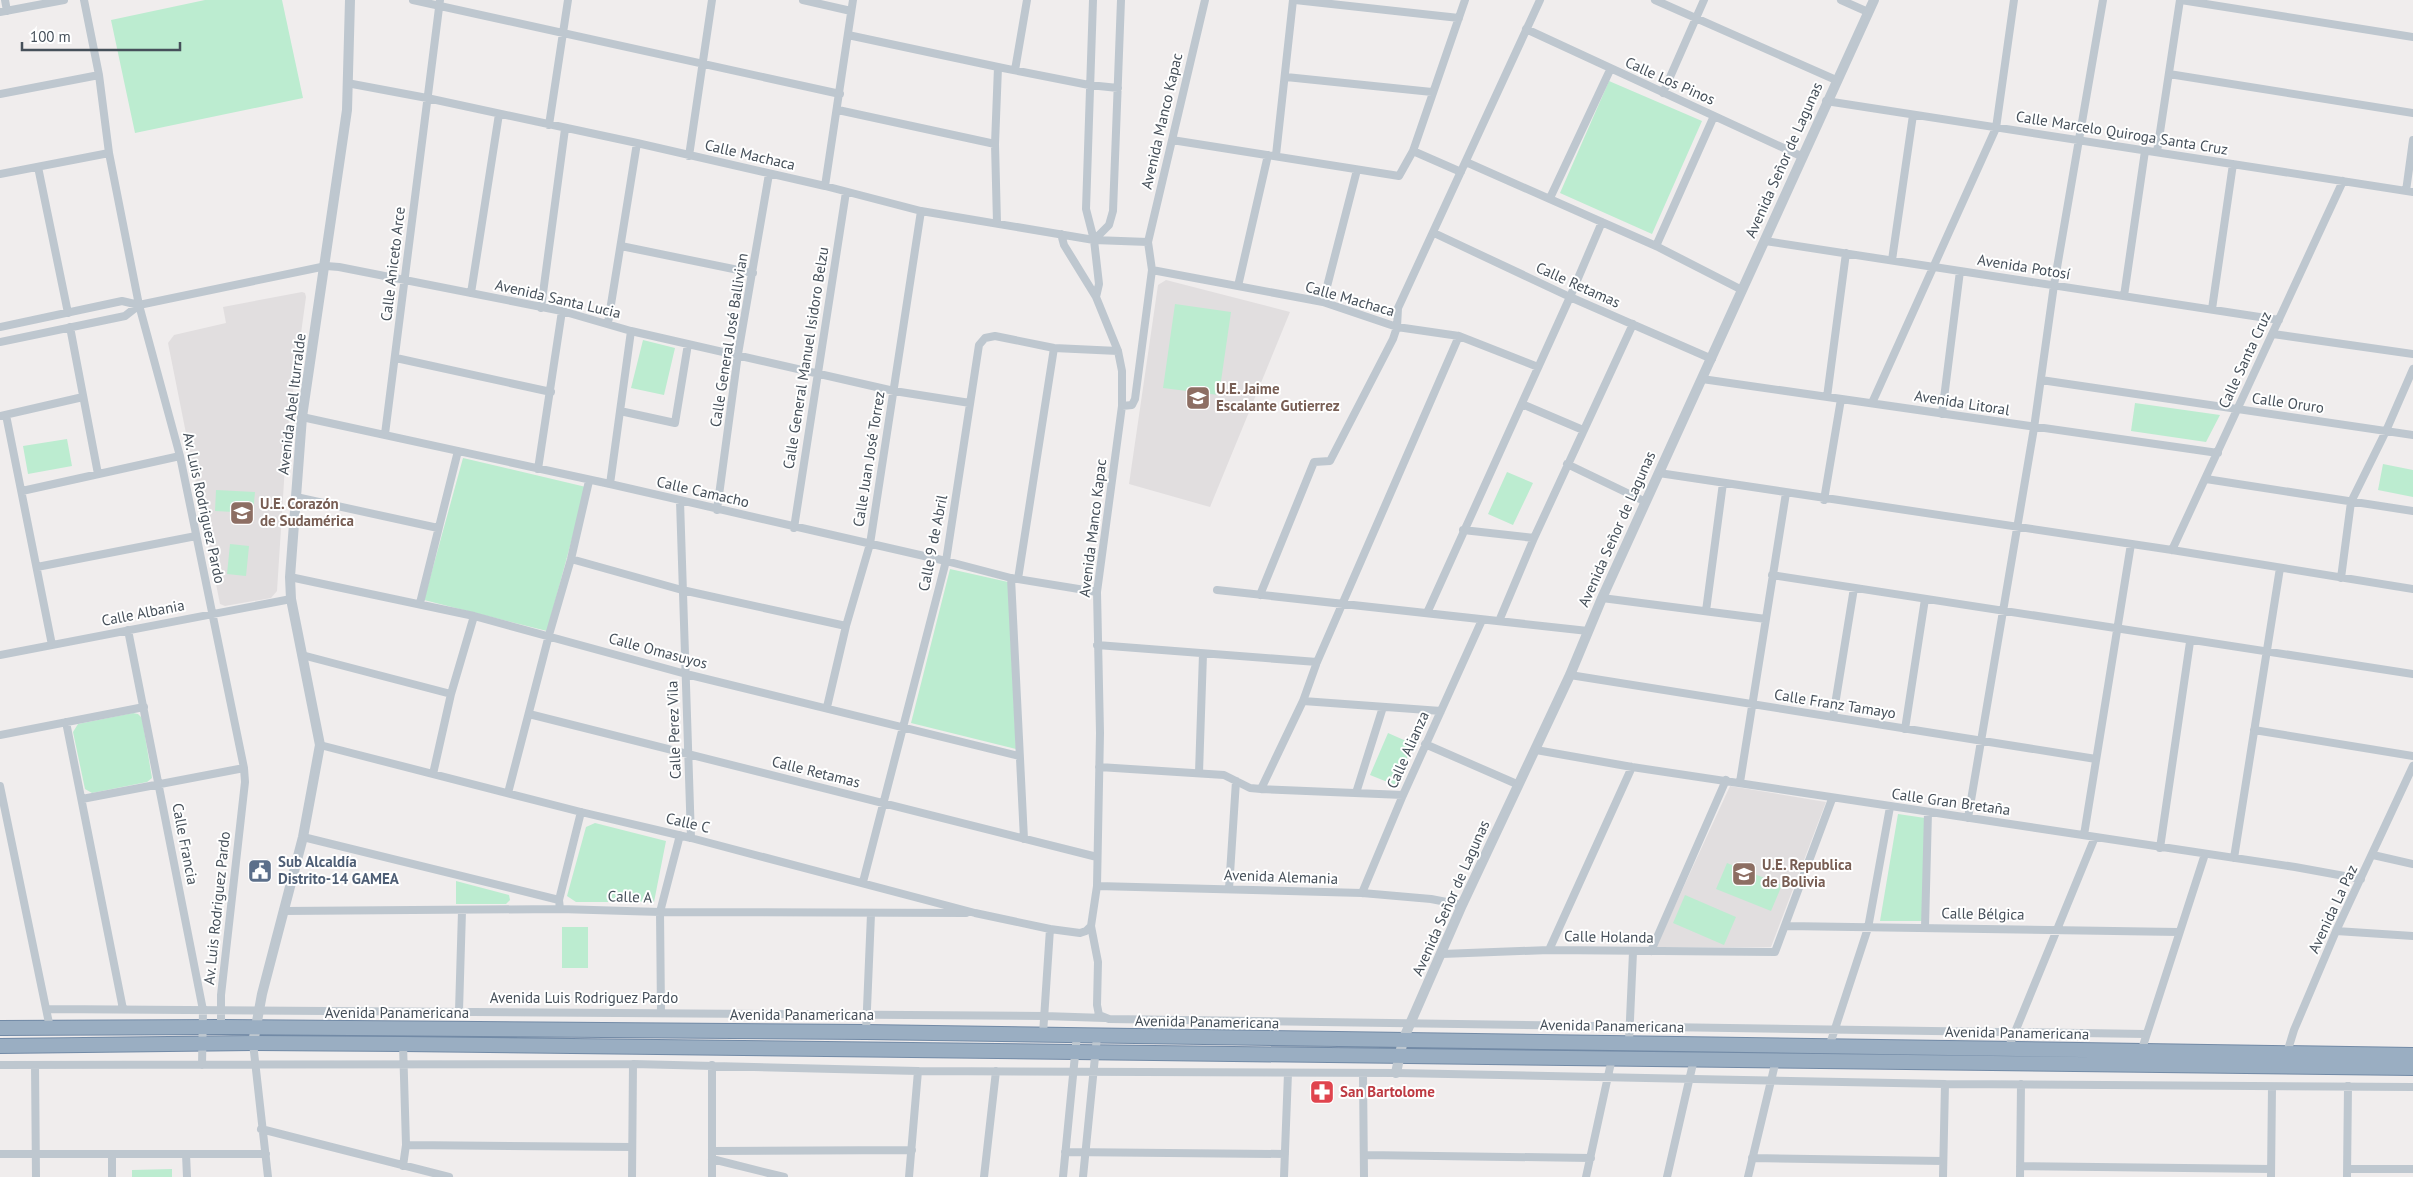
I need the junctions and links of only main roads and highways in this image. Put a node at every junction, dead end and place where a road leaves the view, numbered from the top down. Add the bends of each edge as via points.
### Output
1 (0, 1028) edge
2 (0, 1046) edge
3 (2413, 1055) edge
4 (2286, 1060) junction
5 (2413, 1068) edge

1 - 4 highway, Avenida Panamericana via 866,1032 1830,1044 2141,1052
2 - 4 highway, Avenida Panamericana via 253,1043 1776,1060
3 - 4 highway, Avenida Panamericana
4 - 5 highway, Avenida Panamericana

